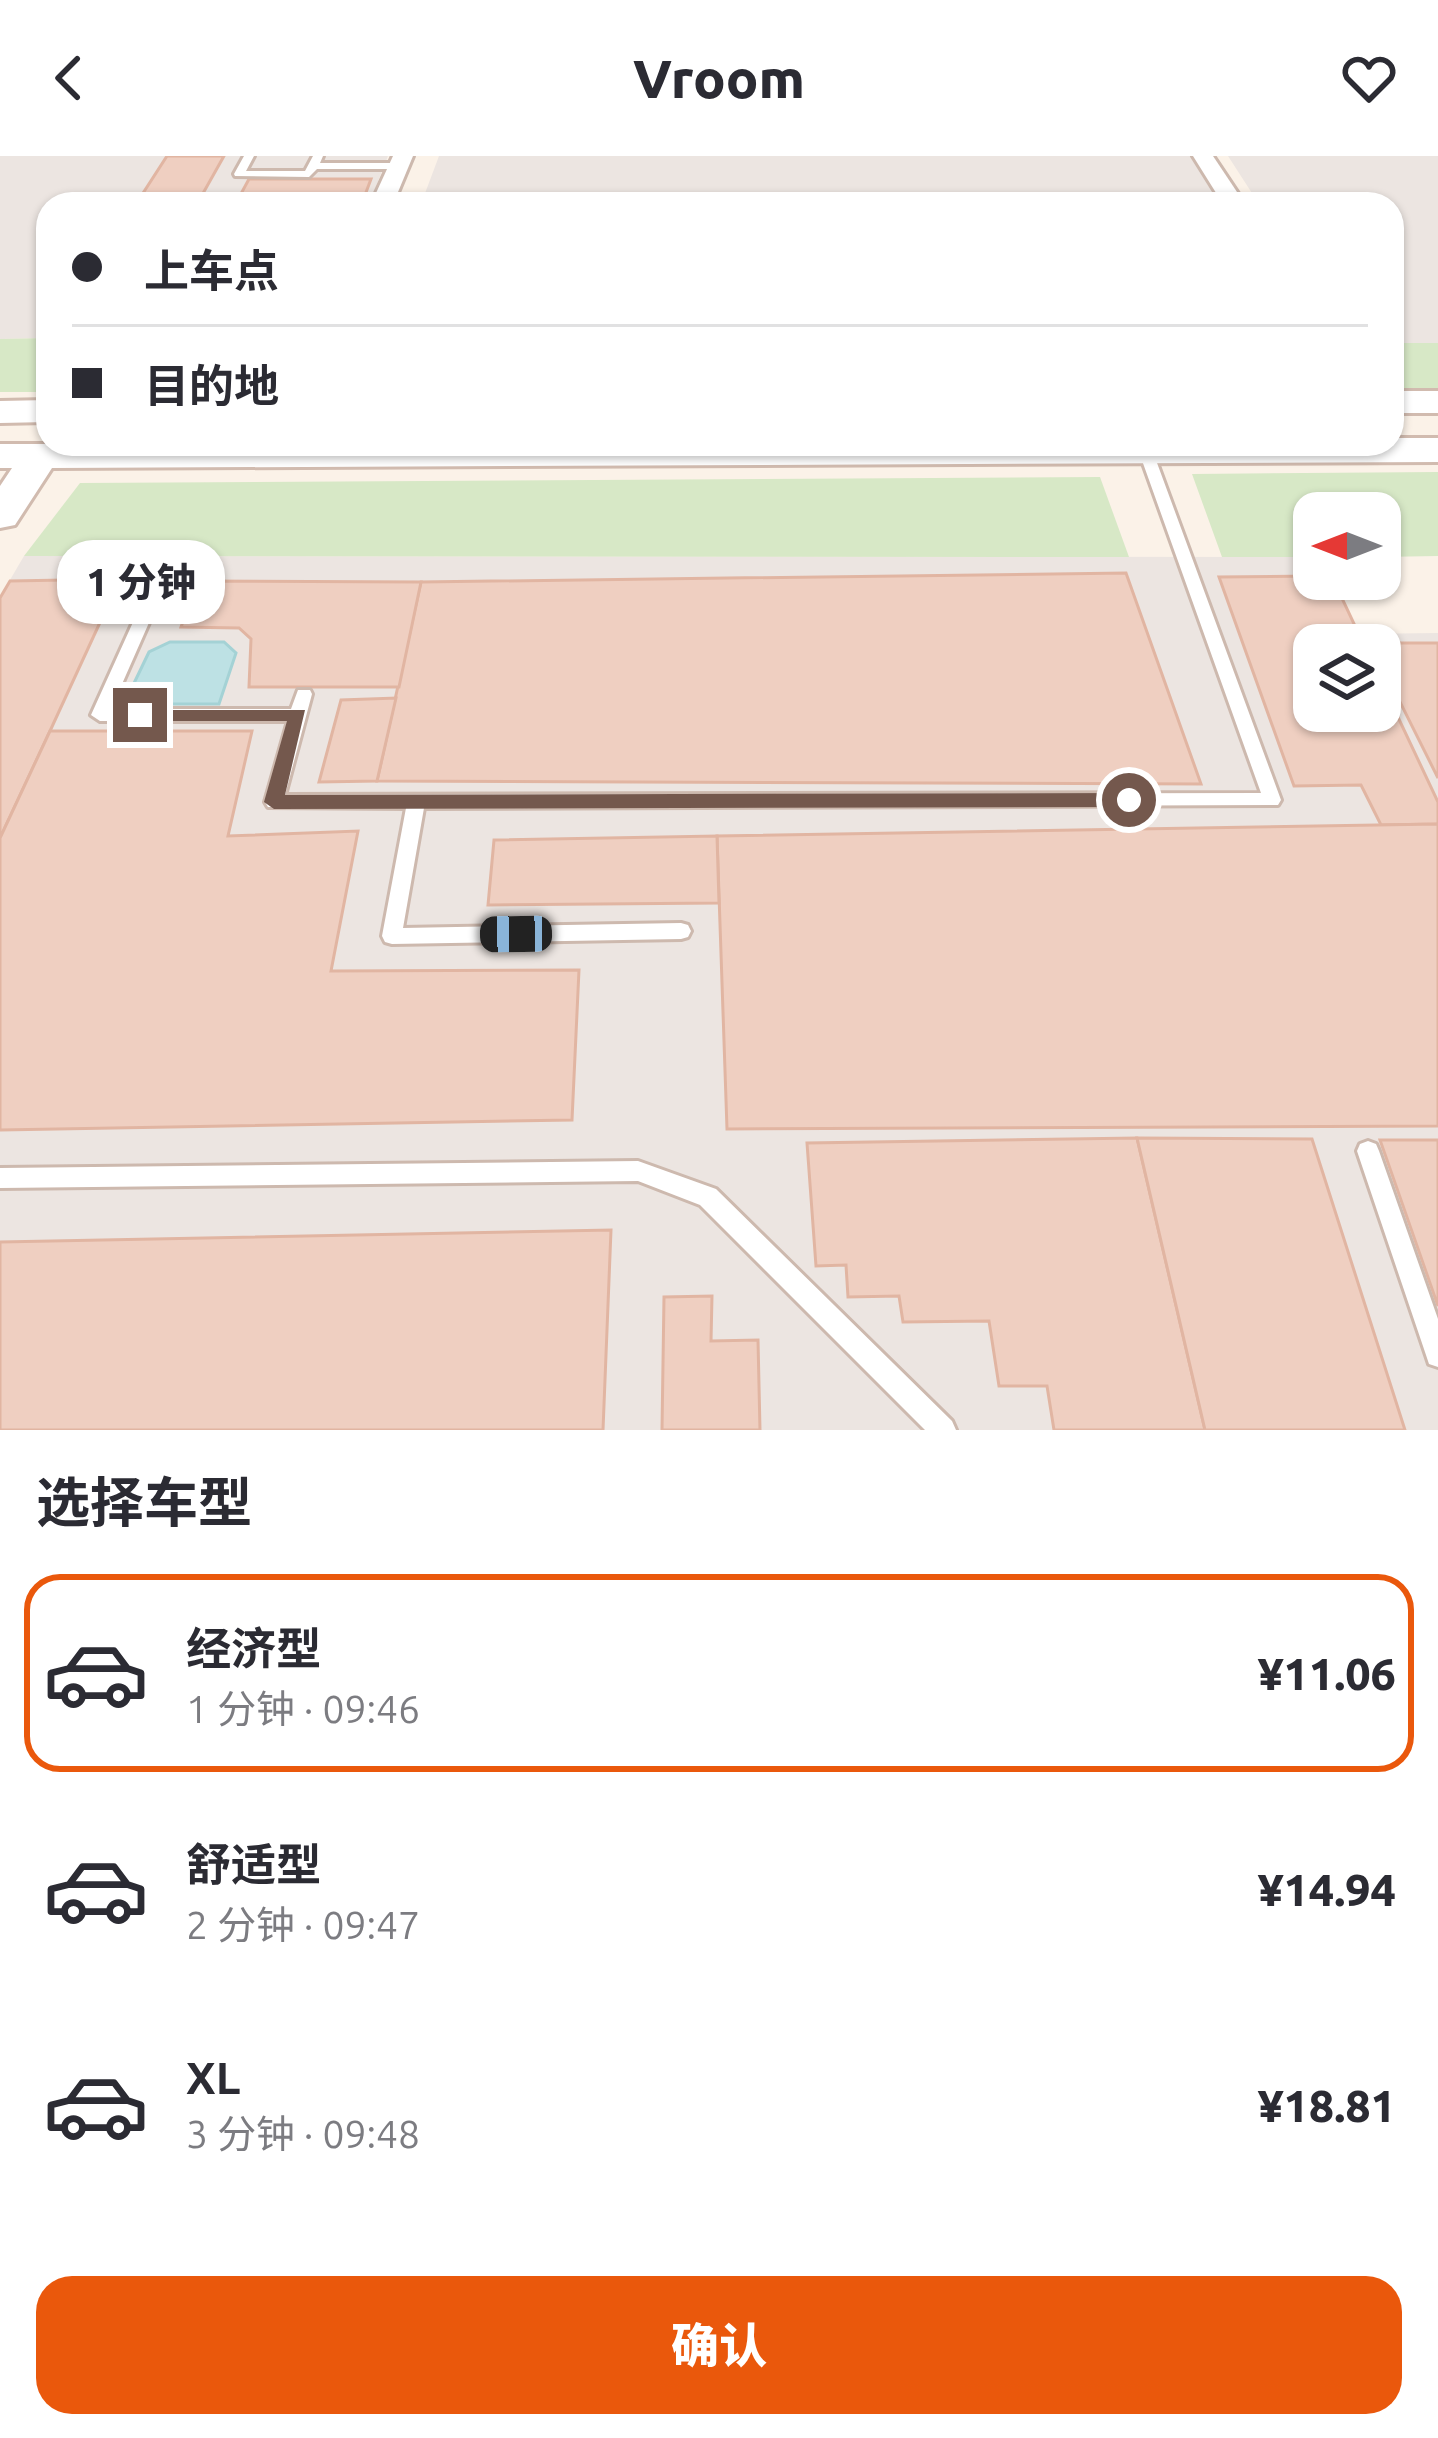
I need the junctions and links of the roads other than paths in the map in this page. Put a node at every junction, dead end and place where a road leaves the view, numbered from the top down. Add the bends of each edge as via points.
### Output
1 (250, 156) edge
2 (1203, 156) edge
3 (315, 161) edge
4 (401, 161) edge
5 (387, 192) edge
6 (1226, 192) edge
7 (1404, 402) edge
8 (1438, 402) edge
9 (0, 412) edge
10 (36, 412) edge
11 (1404, 450) edge
12 (1438, 450) edge
13 (20, 456) edge
14 (1147, 456) edge
15 (0, 516) edge
16 (147, 609) dead end
17 (304, 694) dead end
18 (298, 715) junction
19 (416, 802) junction
20 (681, 931) dead end
21 (1368, 1151) dead end
22 (0, 1178) edge
23 (1438, 1355) edge
24 (944, 1430) edge

1 - 3 lane via 239,175 309,175
2 - 6 street
3 - 4 lane
4 - 5 street
7 - 8 main road
9 - 10 main road
11 - 12 main road
13 - 15 main road
14 - 19 lane via 1272,800
16 - 18 lane via 100,715
17 - 18 lane
18 - 19 lane via 274,802
19 - 20 lane via 392,936
21 - 23 lane
22 - 24 lane via 638,1171 709,1197

